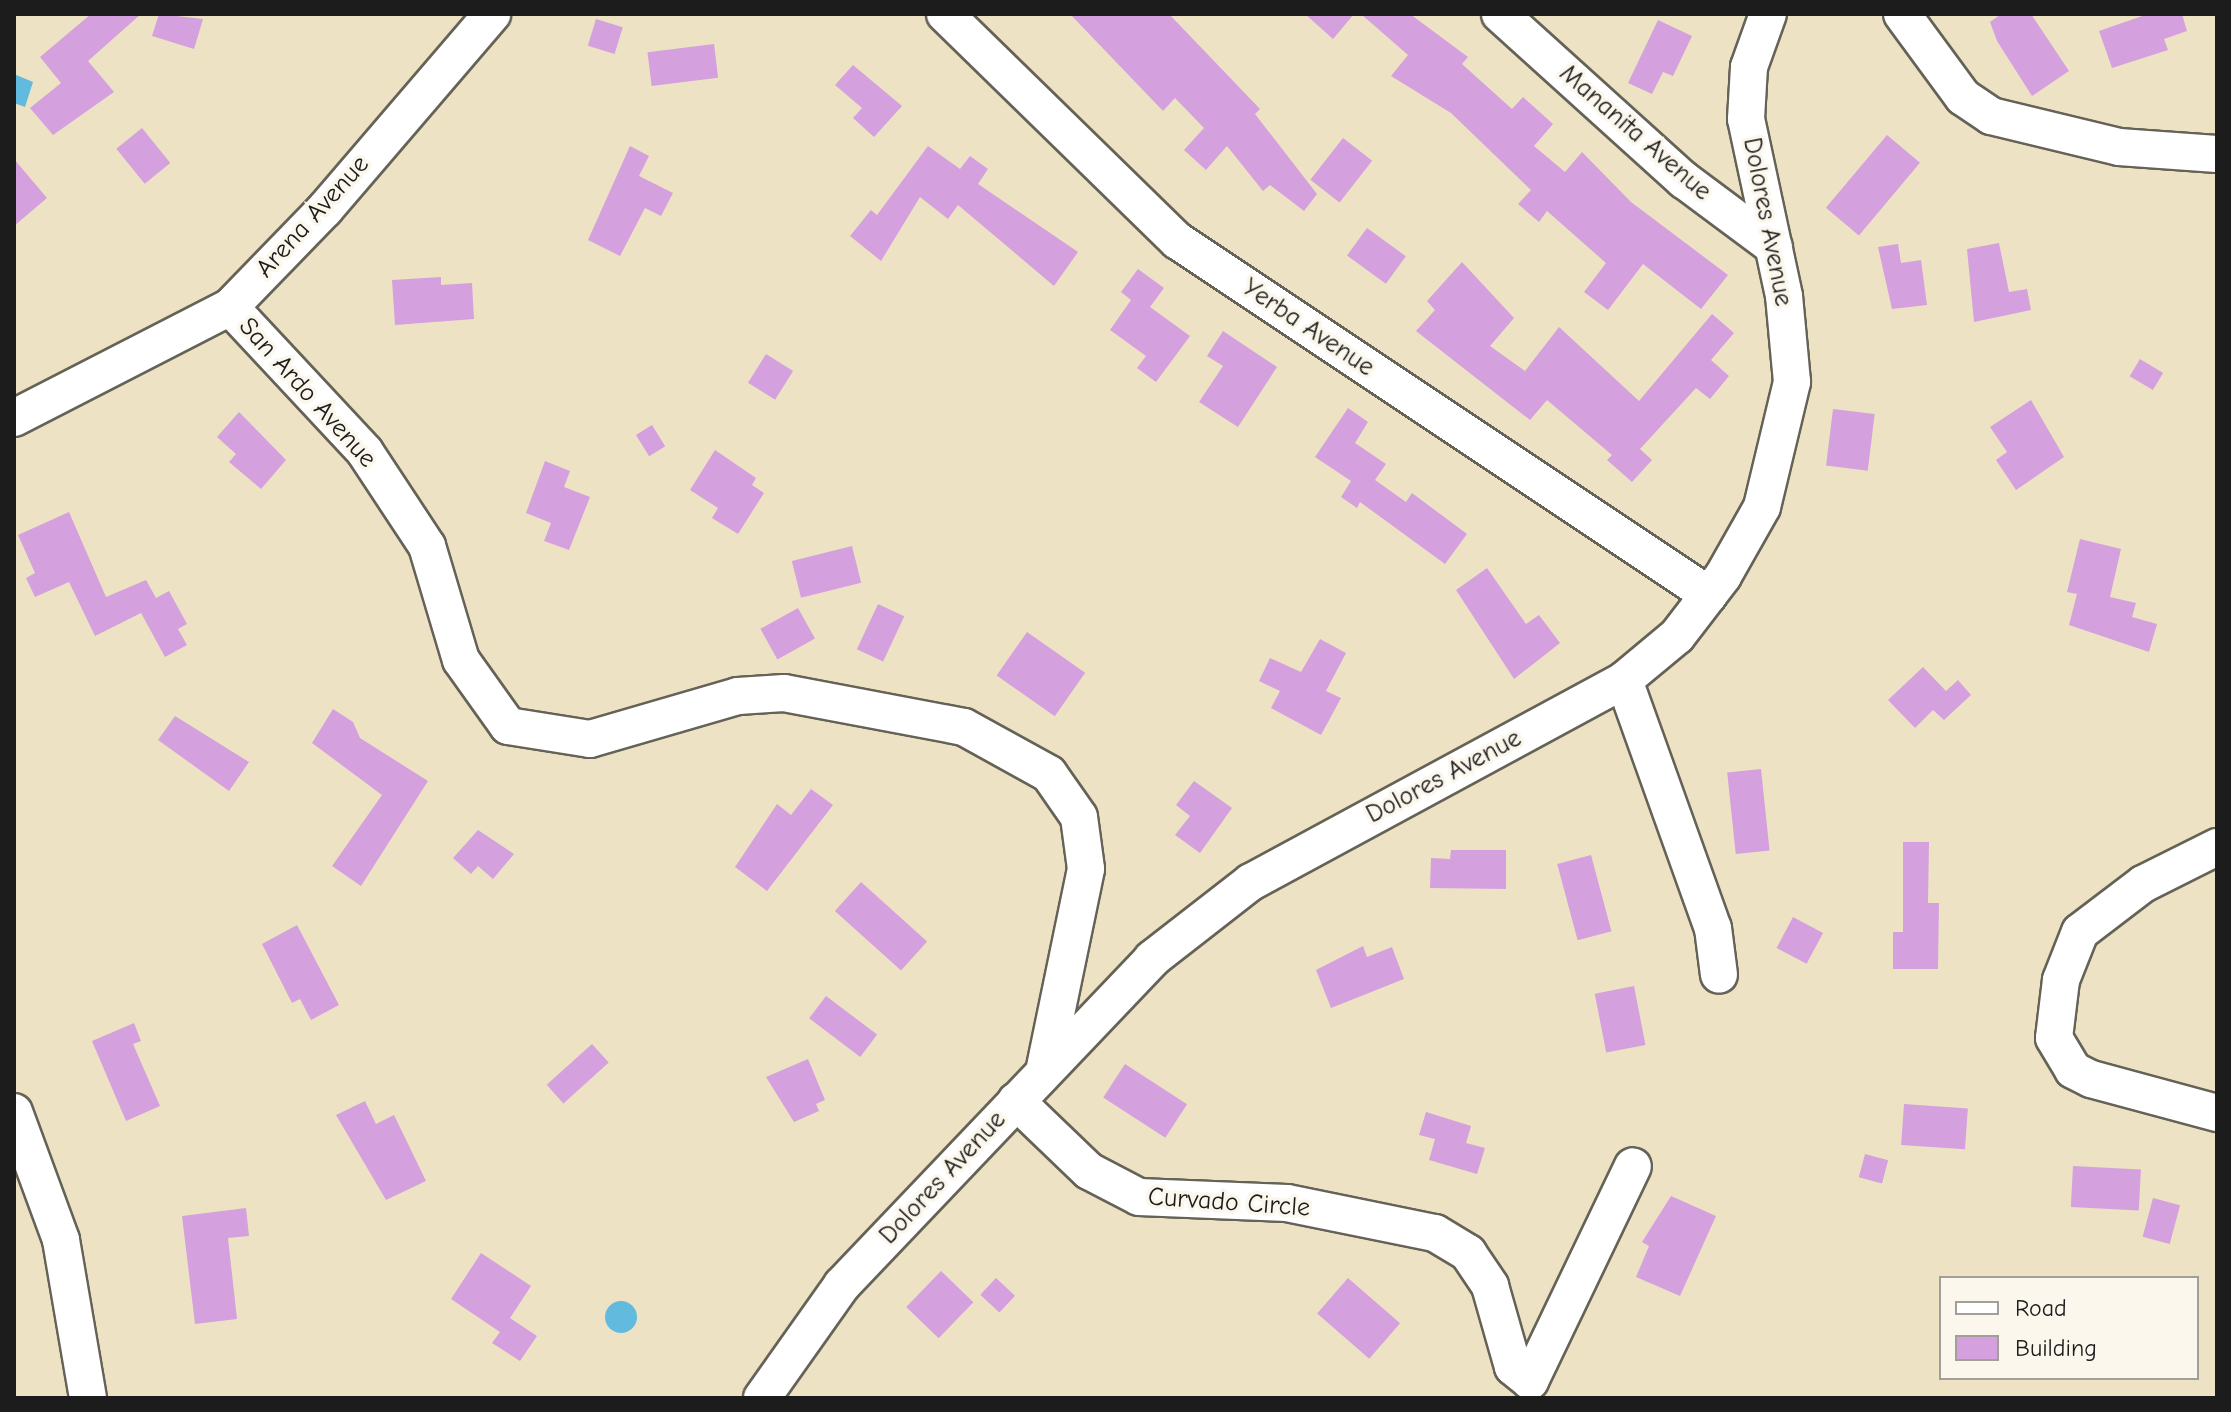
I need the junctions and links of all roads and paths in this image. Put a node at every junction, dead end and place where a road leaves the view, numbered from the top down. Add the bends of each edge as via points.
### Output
1 (492, 14) edge
2 (945, 14) edge
3 (1500, 14) edge
4 (1768, 14) edge
5 (1902, 14) edge
6 (2217, 154) edge
7 (1774, 247) junction
8 (230, 307) junction
9 (14, 418) edge
10 (1709, 595) junction
11 (1624, 680) junction
12 (2217, 847) edge
13 (1719, 975) dead end
14 (1045, 1067) junction
15 (1016, 1101) junction
16 (14, 1112) edge
17 (2217, 1113) edge
18 (1633, 1166) dead end
19 (88, 1398) edge
20 (762, 1398) edge

1 - 8 street, Arena Avenue via 325,209
2 - 10 street, Yerba Avenue via 1178,241
3 - 7 street, Mananita Avenue via 1684,180
4 - 7 street, Dolores Avenue via 1749,67 1746,119
5 - 6 street via 1963,97 1991,116 2119,147
7 - 10 street, Dolores Avenue via 1792,349 1786,427 1762,507
8 - 9 street, Arena Avenue
8 - 14 street, San Ardo Avenue via 365,452 427,546 461,660 508,726 590,739 738,696 784,693 964,727 1049,774 1079,817 1086,869
10 - 11 street, Dolores Avenue via 1677,636
11 - 13 street via 1713,928
11 - 14 street, Dolores Avenue via 1251,882 1152,959
12 - 17 street via 2143,884 2080,932 2061,980 2054,1038 2082,1075
14 - 15 street, Dolores Avenue
15 - 18 street, Curvado Circle via 1089,1171 1139,1197 1287,1203 1435,1233 1468,1253 1490,1286 1513,1367 1530,1381
15 - 20 street, Dolores Avenue via 842,1285
16 - 19 street via 61,1240

